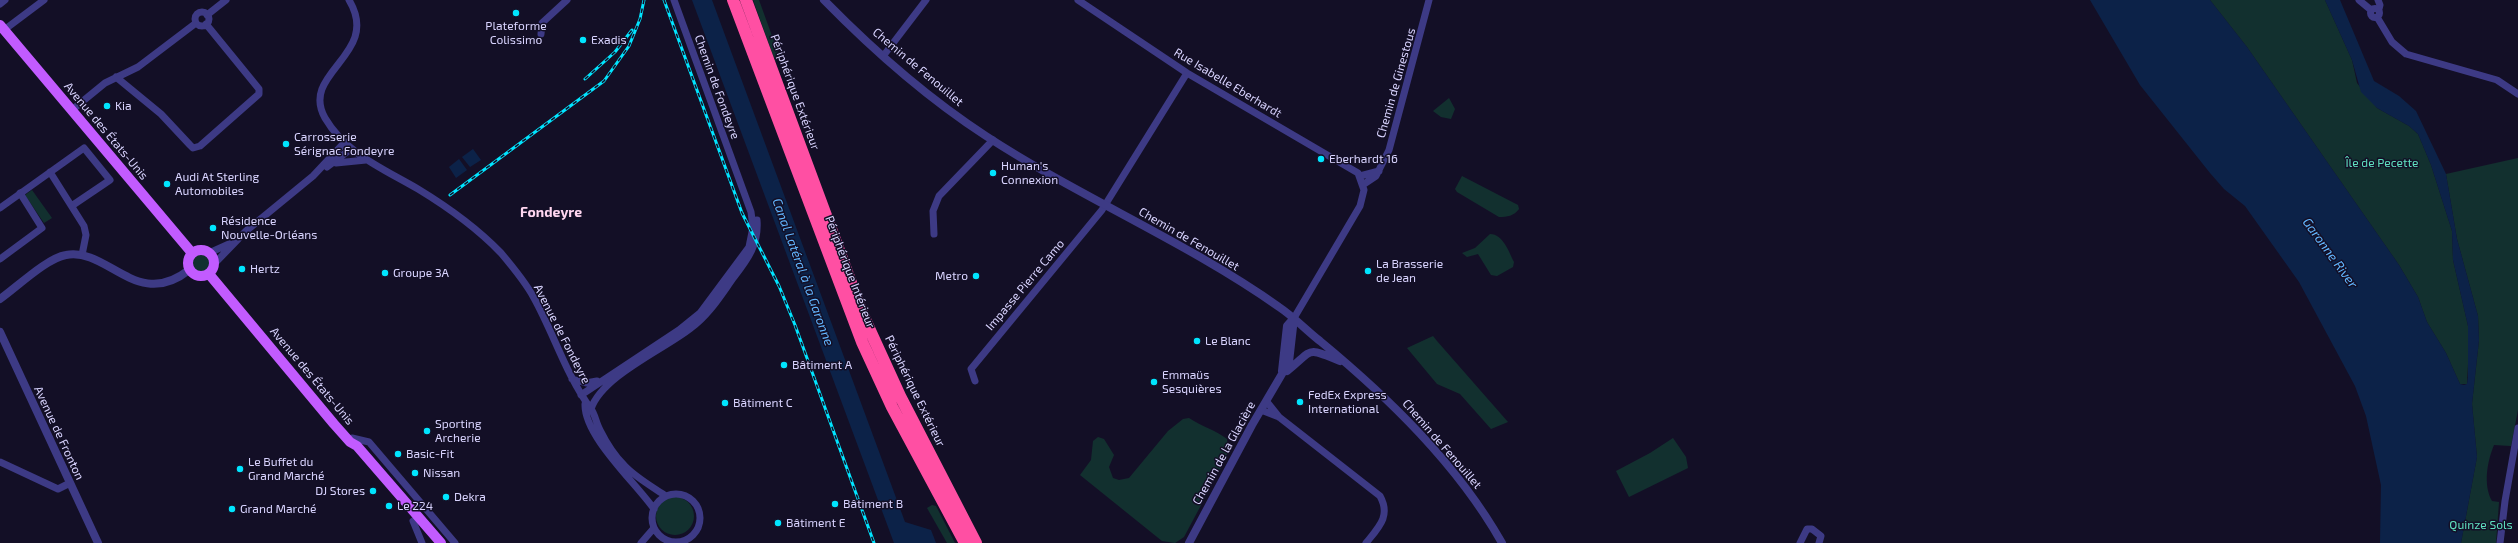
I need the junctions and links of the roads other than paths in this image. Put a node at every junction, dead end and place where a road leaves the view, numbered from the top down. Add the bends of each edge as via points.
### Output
1 (5, 0) edge
2 (44, 0) edge
3 (226, 0) edge
4 (349, 0) edge
5 (567, 0) edge
6 (674, 0) edge
7 (733, 0) edge
8 (746, 0) edge
9 (824, 0) edge
10 (926, 0) edge
11 (1078, 0) edge
12 (1429, 0) edge
13 (2359, 0) edge
14 (2378, 0) edge
15 (0, 4) edge
16 (2375, 10) junction
17 (207, 15) junction
18 (196, 23) junction
19 (206, 24) junction
20 (2, 28) edge
21 (541, 34) dead end
22 (884, 55) junction
23 (1187, 73) junction
24 (116, 77) junction
25 (2518, 94) edge
26 (72, 110) junction
27 (993, 140) junction
28 (345, 142) junction
29 (351, 149) junction
30 (366, 160) junction
31 (331, 164) junction
32 (1380, 170) junction
33 (50, 172) junction
34 (313, 176) junction
35 (1360, 176) junction
36 (741, 181) junction
37 (1364, 184) junction
38 (20, 193) junction
39 (73, 206) junction
40 (1105, 206) junction
41 (0, 208) edge
42 (934, 234) dead end
43 (239, 237) junction
44 (192, 253) junction
45 (209, 253) junction
46 (82, 255) junction
47 (0, 259) edge
48 (214, 264) junction
49 (189, 270) junction
50 (209, 274) junction
51 (0, 299) edge
52 (1294, 318) junction
53 (0, 332) edge
54 (1348, 364) junction
55 (1282, 376) junction
56 (572, 379) junction
57 (599, 381) junction
58 (976, 381) dead end
59 (581, 395) junction
60 (1266, 402) junction
61 (588, 406) junction
62 (1261, 410) junction
63 (1279, 417) junction
64 (2518, 428) edge
65 (349, 441) junction
66 (2513, 450) junction
67 (2518, 458) edge
68 (0, 462) edge
69 (2518, 462) edge
70 (2511, 465) junction
71 (70, 483) junction
72 (666, 496) junction
73 (654, 509) junction
74 (414, 517) junction
75 (654, 528) junction
76 (663, 538) junction
77 (98, 543) edge
78 (422, 543) edge
79 (432, 543) edge
80 (441, 543) edge
81 (447, 543) edge
82 (455, 543) edge
83 (641, 543) edge
84 (656, 543) edge
85 (965, 543) edge
86 (976, 543) edge
87 (1189, 543) edge
88 (1366, 543) edge
89 (1502, 543) edge
90 (1800, 543) edge
91 (1819, 543) edge
92 (2500, 543) edge

1 - 15 street
2 - 20 street
3 - 17 street
4 - 28 street, Avenue de Fondeyre via 356,20 353,43 346,56 325,81 321,96 324,117
5 - 21 street via 542,23
6 - 36 street, Chemin de Fondeyre
7 - 85 highway, Périphérique Intérieur via 865,348 896,414
8 - 86 highway, Périphérique Extérieur via 872,335 903,402
9 - 22 street, Chemin de Fenouillet
10 - 22 street
11 - 23 street, Rue Isabelle Eberhardt
12 - 32 street, Chemin de Ginestous via 1389,150
13 - 16 street
14 - 16 street via 2380,4
16 - 25 street via 2380,13 2377,17 2392,42 2406,54 2497,80
17 - 18 street via 198,13
17 - 19 street via 209,19
18 - 19 street
18 - 24 street via 138,67
19 - 24 street via 258,89 259,94 200,146 190,146 161,114
20 - 26 main road, Avenue des États-Unis
22 - 27 street, Chemin de Fenouillet via 957,116
23 - 35 street, Rue Isabelle Eberhardt via 1354,169
23 - 40 street
24 - 26 street
26 - 44 main road, Avenue des États-Unis
27 - 40 street, Chemin de Fenouillet
27 - 42 street via 939,196 933,211
28 - 29 street, Avenue de Fondeyre
28 - 34 street
29 - 30 street, Avenue de Fondeyre
29 - 31 street
30 - 31 street
30 - 56 street, Avenue de Fondeyre via 419,189 465,222 500,253 533,297
31 - 34 street
32 - 35 street
32 - 37 street, Chemin de Ginestous via 1372,180
33 - 38 street
33 - 39 street
33 - 39 street via 84,148 110,180
34 - 43 street
35 - 37 street, Rue Isabelle Eberhardt
36 - 57 street, Chemin de Fondeyre via 753,227 749,247 742,258 700,313
36 - 61 street, Chemin de Fondeyre via 748,191 757,222 756,242 749,258 701,319 601,389
37 - 52 street via 1360,206
38 - 41 street
38 - 47 street via 42,226 38,233
39 - 46 street via 81,217 86,236
40 - 52 street, Chemin de Fenouillet via 1233,278
40 - 58 street, Impasse Pierre Camo via 971,369
43 - 45 street via 222,249
43 - 48 street
44 - 45 main road via 199,250
44 - 49 main road via 187,262
45 - 48 main road
46 - 49 street via 142,283 170,280
46 - 51 street via 66,255 54,260
48 - 50 main road
49 - 50 main road via 196,276
50 - 65 main road, Avenue des États-Unis
52 - 54 street, Chemin de Fenouillet
52 - 55 street, Chemin de la Glacière via 1289,362
53 - 71 street, Avenue de Fronton
54 - 55 street via 1321,353 1311,352 1300,358
54 - 89 street, Chemin de Fenouillet via 1391,404 1454,474 1491,522
55 - 60 street, Chemin de la Glacière
56 - 57 street via 586,383
56 - 59 street, Avenue de Fondeyre
57 - 59 street, Chemin de Fondeyre
59 - 61 street, Avenue de Fondeyre
60 - 62 street, Chemin de la Glacière
60 - 63 street
61 - 72 street, Avenue de Fondeyre via 618,459 634,474
61 - 73 street, Avenue de Fondeyre via 585,411 598,438
62 - 63 street
62 - 87 street, Chemin de la Glacière
63 - 88 street via 1380,496 1384,504 1384,518
64 - 66 street
65 - 74 main road, Avenue des États-Unis via 353,449
65 - 82 street, Avenue des États-Unis via 352,438 369,442
66 - 67 street
66 - 70 street
68 - 71 street via 58,489
69 - 70 street
70 - 92 street
71 - 77 street, Avenue de Fronton
72 - 73 street
72 - 76 street via 679,494 691,500 698,509 699,522 693,534 682,541 675,542
73 - 75 street
74 - 78 street, Avenue des États-Unis
74 - 79 main road, Avenue des États-Unis
74 - 80 main road, Avenue des États-Unis
74 - 81 street, Avenue des États-Unis
75 - 76 street
75 - 83 street
76 - 84 street
90 - 91 street via 1807,529 1819,533

